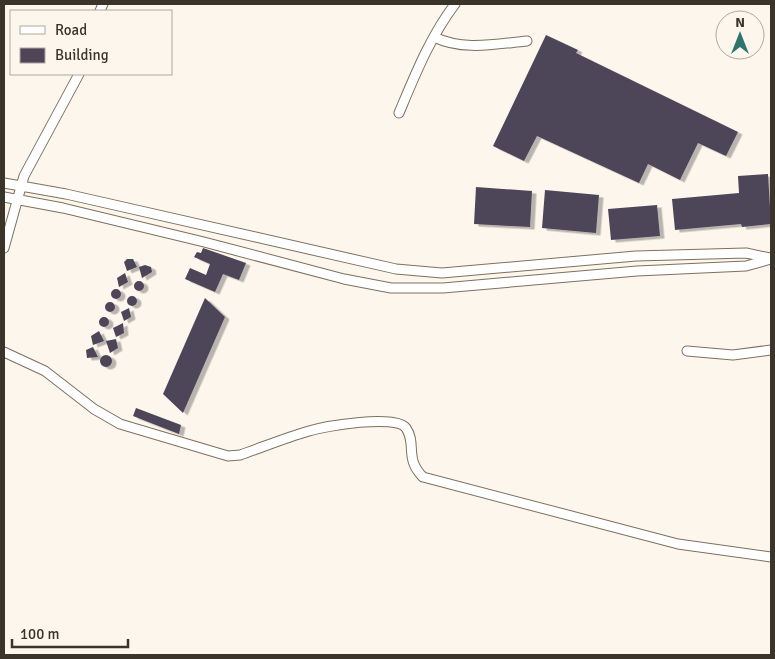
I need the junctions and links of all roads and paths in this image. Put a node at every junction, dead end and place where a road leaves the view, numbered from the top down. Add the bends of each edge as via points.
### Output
1 (454, 4) edge
2 (434, 37) junction
3 (527, 42) dead end
4 (78, 75) edge
5 (399, 113) dead end
6 (4, 182) edge
7 (21, 186) junction
8 (4, 197) edge
9 (17, 199) junction
10 (4, 248) edge
11 (771, 259) edge
12 (771, 350) edge
13 (4, 352) edge
14 (686, 352) dead end
15 (771, 557) edge

1 - 2 street
2 - 3 street via 450,44 468,46
2 - 5 street
4 - 7 street
6 - 7 street
7 - 9 street
7 - 11 street via 396,269 442,274 636,256 746,253
8 - 9 street
9 - 10 street
9 - 11 street via 391,288 443,288 636,271 746,266
12 - 14 street via 733,355
13 - 15 street via 45,371 94,409 120,424 228,456 240,455 311,430 385,420 397,422 405,427 410,438 411,458 423,477 678,544

